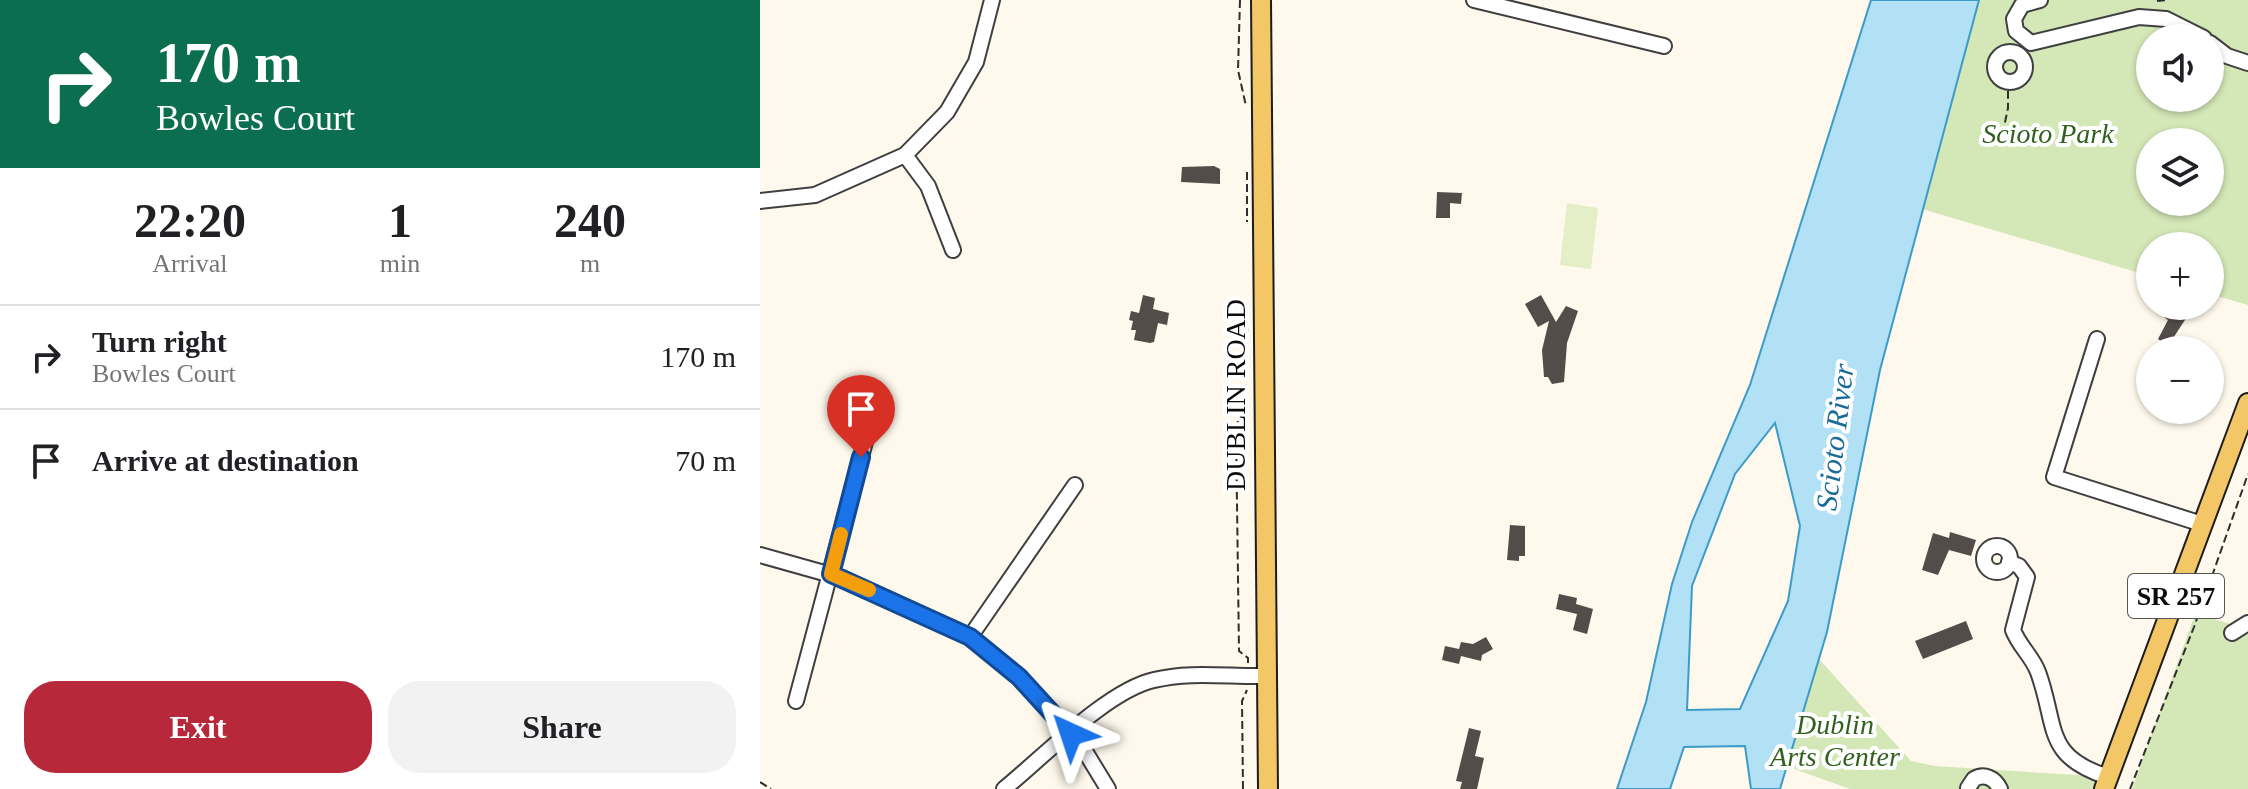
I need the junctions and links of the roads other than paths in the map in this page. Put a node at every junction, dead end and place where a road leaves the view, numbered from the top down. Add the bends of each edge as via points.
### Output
1 (992, 0) edge
2 (1261, 0) edge
3 (1474, 0) edge
4 (2040, 0) edge
5 (2176, 24) edge
6 (1664, 46) dead end
7 (2021, 47) junction
8 (2224, 54) edge
9 (2248, 63) edge
10 (905, 155) junction
11 (760, 201) edge
12 (953, 250) dead end
13 (2097, 339) dead end
14 (2248, 403) edge
15 (869, 427) dead end
16 (1075, 485) dead end
17 (2202, 524) junction
18 (760, 555) edge
19 (2009, 562) dead end
20 (831, 574) junction
21 (2248, 623) edge
22 (2232, 633) dead end
23 (970, 637) junction
24 (1256, 676) junction
25 (796, 701) dead end
26 (1071, 734) junction
27 (2106, 783) edge
28 (1968, 788) edge
29 (1004, 789) edge
30 (1108, 789) edge
31 (1268, 789) edge
32 (2000, 789) edge

1 - 10 street via 976,62 947,112
2 - 24 main road, DUBLIN ROAD
3 - 6 street
4 - 7 street via 2016,11
5 - 7 street via 2139,17
7 - 7 street via 2024,72 2018,80 1999,78 1994,64 2003,53
8 - 9 street
10 - 11 street via 815,195
10 - 12 street via 928,186
13 - 17 street via 2054,477
14 - 17 main road, SR 257
15 - 20 street
16 - 23 street
17 - 27 main road, SR 257
18 - 20 street
19 - 27 street via 2027,577 2013,630 2038,673 2058,741 2076,766
20 - 23 street
20 - 25 street
21 - 22 street
23 - 26 street via 1019,677
24 - 26 street via 1167,677 1139,684
24 - 31 main road, DUBLIN ROAD
26 - 29 street
26 - 30 street
28 - 32 street via 1983,777

